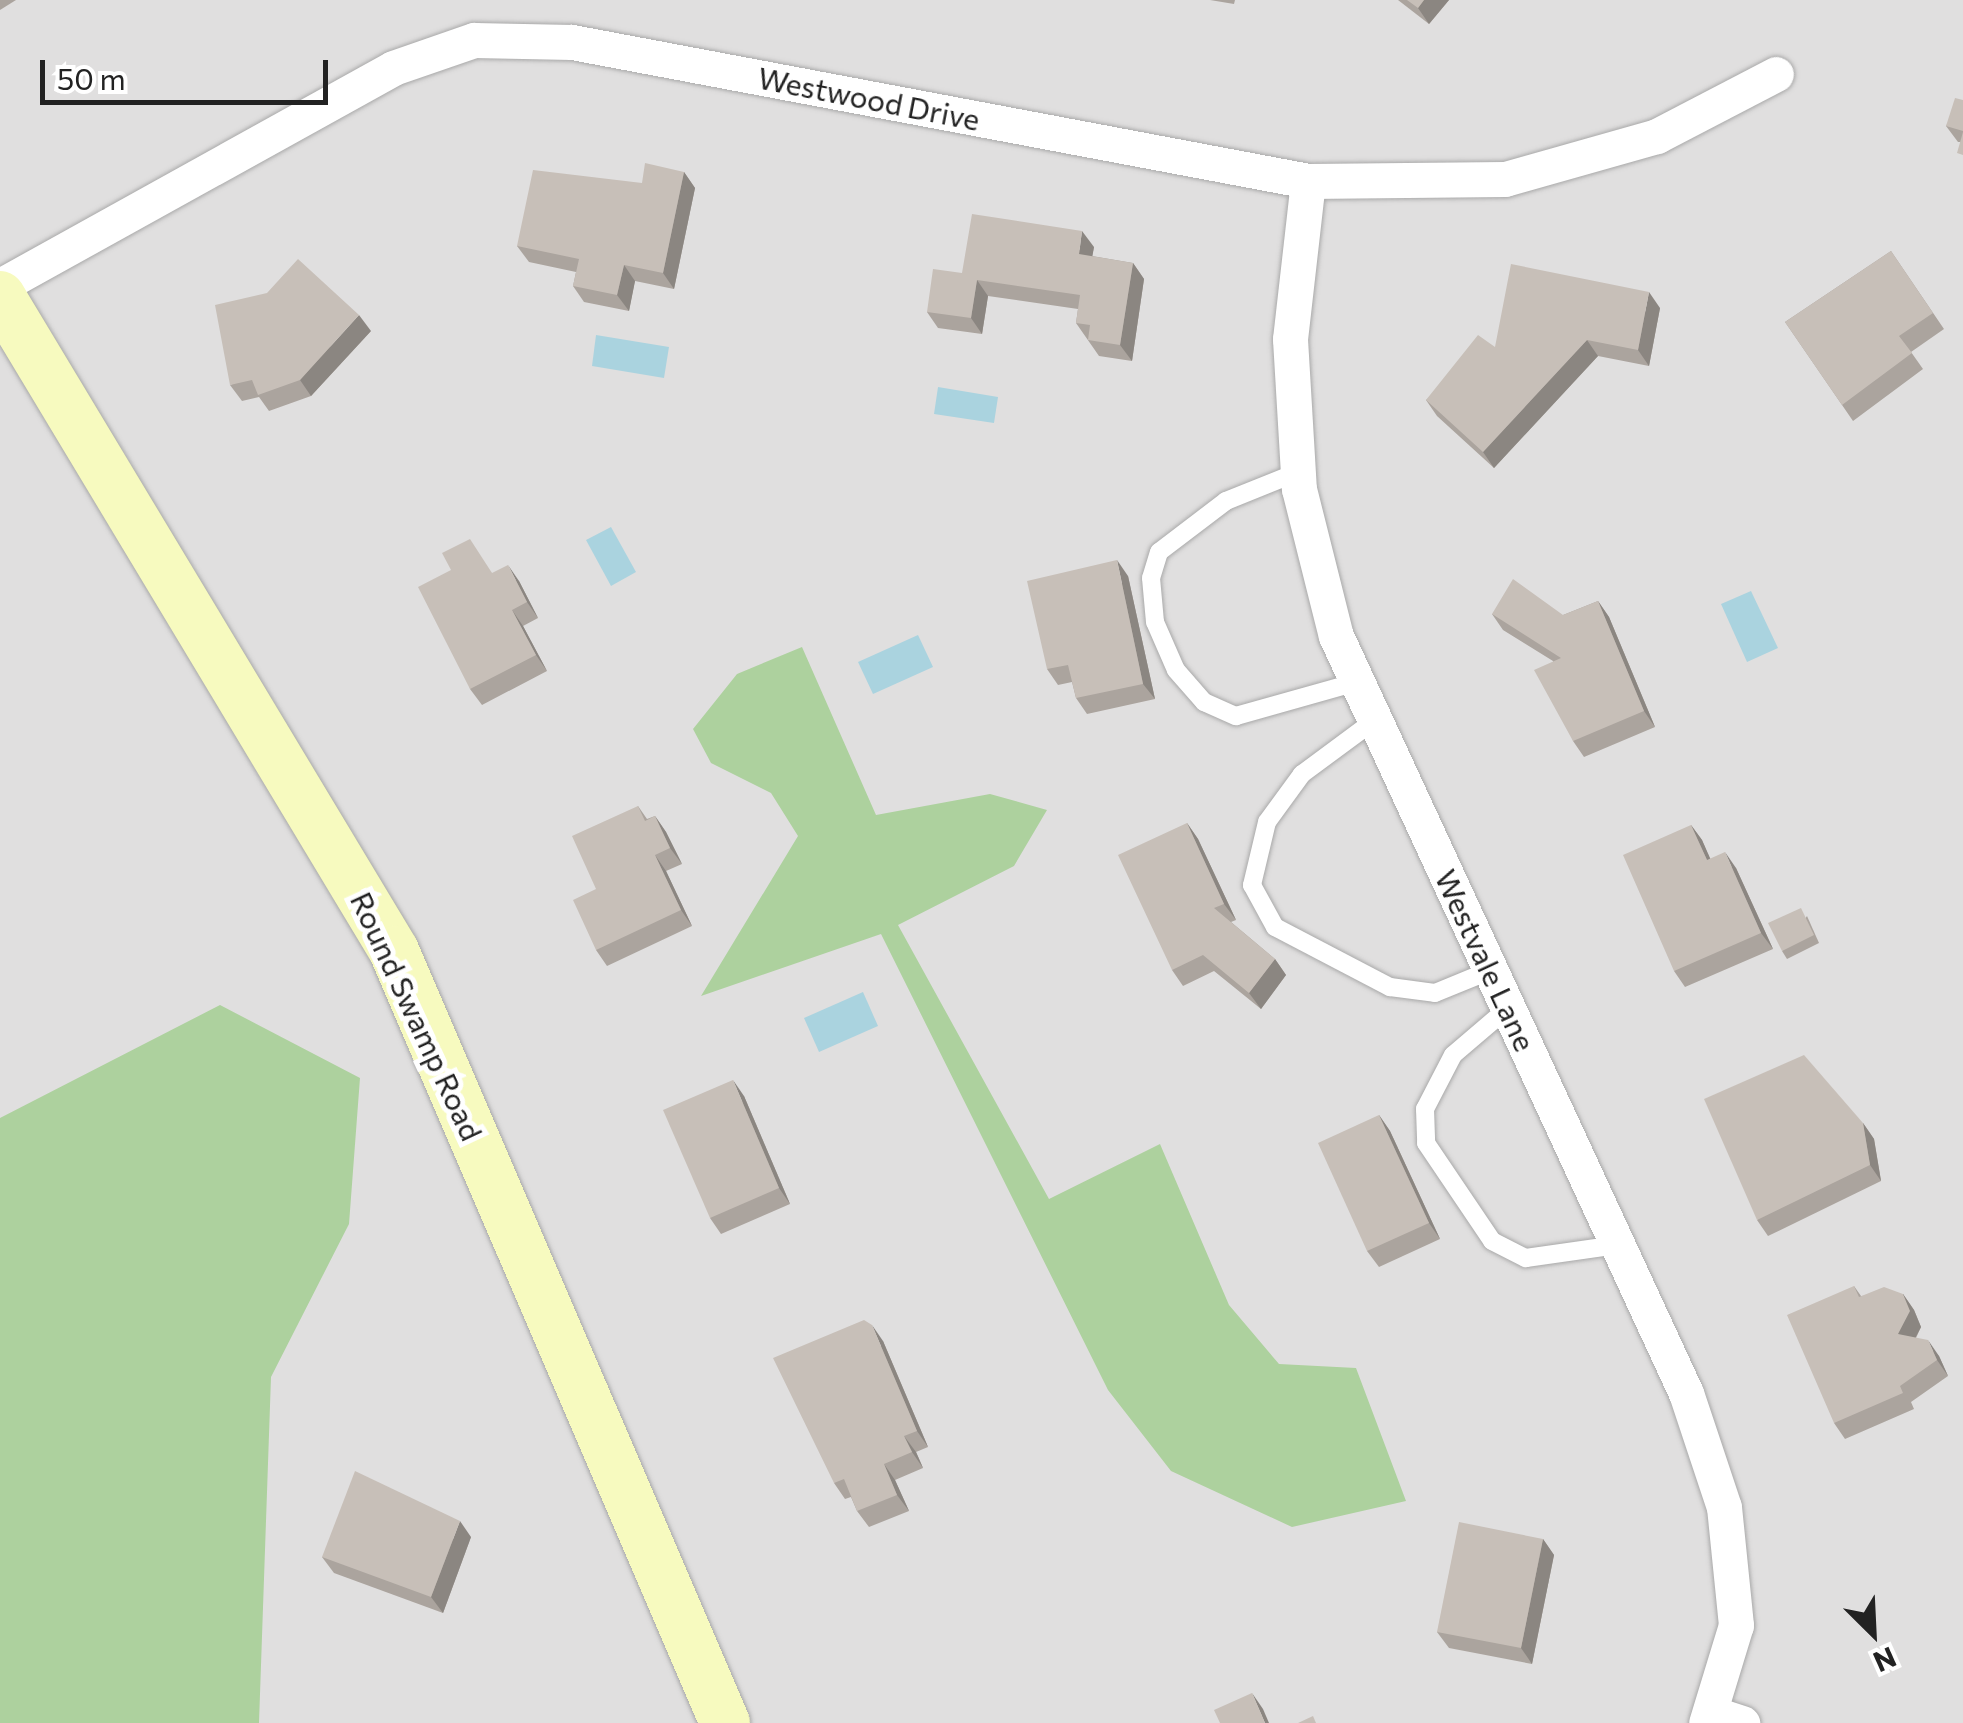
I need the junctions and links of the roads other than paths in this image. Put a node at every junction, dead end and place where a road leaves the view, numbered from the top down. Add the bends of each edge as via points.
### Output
1 (1776, 74) dead end
2 (1308, 181) junction
3 (0, 286) edge
4 (0, 296) edge
5 (1298, 472) junction
6 (1357, 682) junction
7 (1375, 720) junction
8 (1490, 970) junction
9 (1508, 1008) junction
10 (1617, 1244) junction
11 (1720, 1720) edge
12 (726, 1723) edge

1 - 2 street, Westwood Drive via 1657,136 1506,178
2 - 3 street, Westwood Drive via 572,42 474,40 393,68
2 - 5 street, Westvale Lane via 1290,339
4 - 12 street, Round Swamp Road via 394,951
5 - 6 street, Westvale Lane via 1336,636
5 - 6 lane via 1226,501 1160,552 1150,578 1155,622 1176,670 1204,702 1236,716
6 - 7 street, Westvale Lane
7 - 8 street, Westvale Lane
7 - 8 lane via 1302,774 1267,822 1252,885 1275,926 1390,987 1435,993
8 - 9 street, Westvale Lane
9 - 10 street, Westvale Lane
9 - 10 lane via 1453,1055 1425,1109 1426,1142 1492,1240 1526,1258
10 - 11 street, Westvale Lane via 1686,1393 1724,1507 1736,1625

